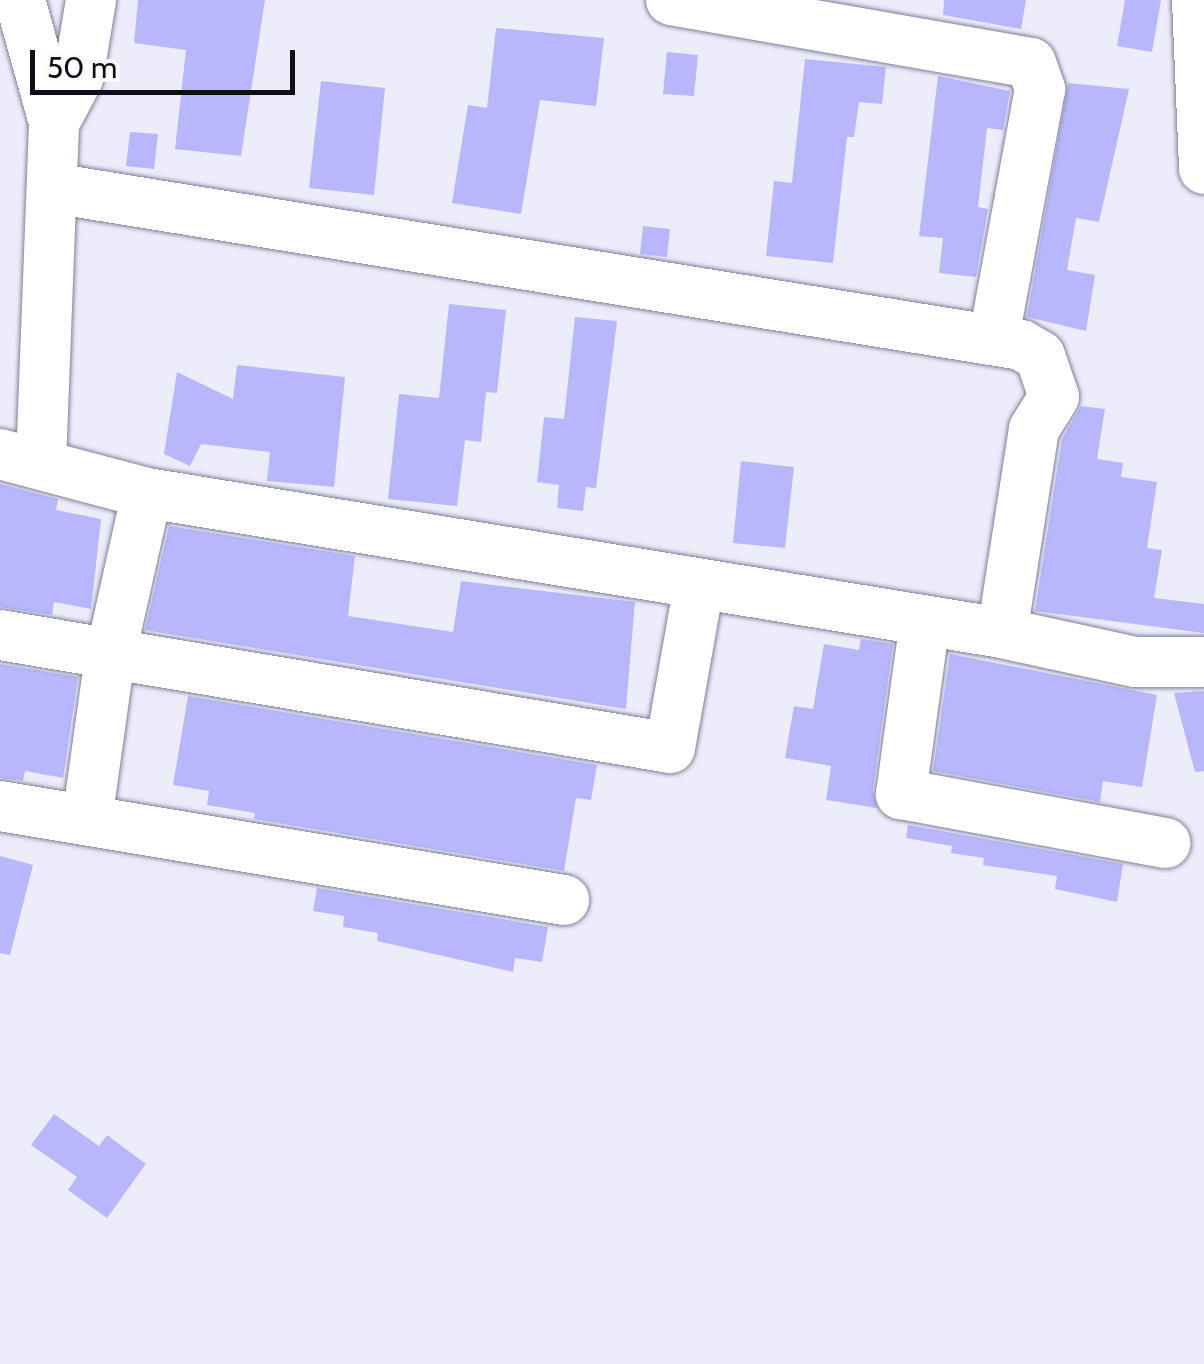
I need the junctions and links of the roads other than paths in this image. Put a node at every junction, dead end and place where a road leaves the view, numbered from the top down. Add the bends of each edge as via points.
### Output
1 (20, 0) edge
2 (91, 0) edge
3 (671, 0) edge
4 (1196, 0) edge
5 (54, 123) junction
6 (1204, 169) edge
7 (52, 188) junction
8 (994, 336) junction
9 (20, 458) edge
10 (147, 493) junction
11 (699, 586) junction
12 (925, 620) junction
13 (1002, 633) junction
14 (0, 635) edge
15 (110, 658) junction
16 (1204, 662) edge
17 (0, 806) edge
18 (87, 820) junction
19 (1166, 843) dead end
20 (564, 900) dead end

1 - 5 street
2 - 5 street via 78,78
3 - 8 street via 1030,63 1040,90
4 - 6 street
5 - 7 street
7 - 8 street
7 - 9 street
8 - 13 street via 1040,356 1054,397 1034,429
9 - 10 street
10 - 11 street
10 - 15 street
11 - 12 street
11 - 15 street via 670,748
12 - 13 street
12 - 19 street via 901,794
13 - 16 street via 1135,662
14 - 15 street
15 - 18 street
17 - 18 street
18 - 20 street

